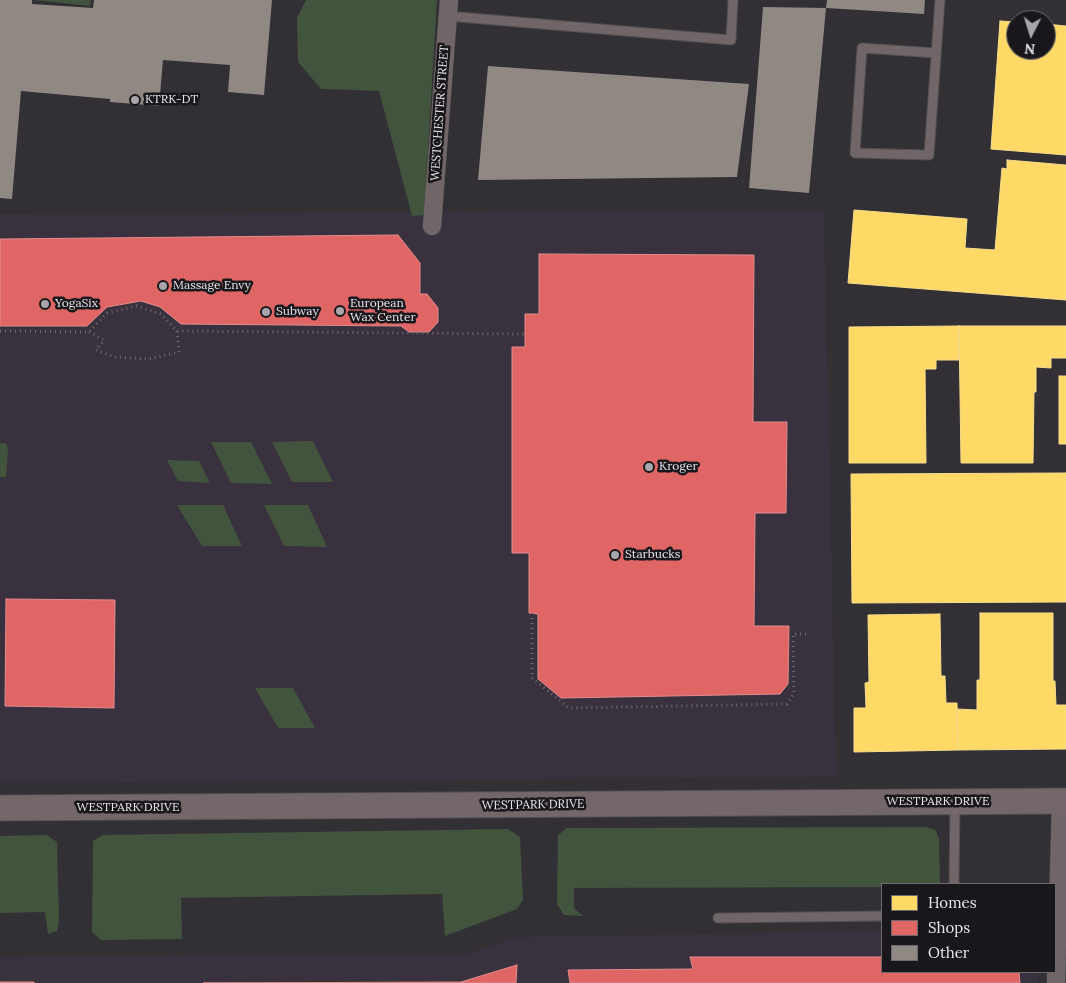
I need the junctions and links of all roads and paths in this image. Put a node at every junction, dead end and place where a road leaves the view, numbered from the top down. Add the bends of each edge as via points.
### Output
1 (733, 0) edge
2 (940, 0) edge
3 (448, 8) edge
4 (936, 53) junction
5 (432, 226) dead end
6 (0, 331) edge
7 (177, 331) junction
8 (89, 332) junction
9 (525, 334) dead end
10 (532, 613) dead end
11 (808, 634) dead end
12 (1064, 801) edge
13 (955, 802) junction
14 (0, 808) edge
15 (954, 883) edge
16 (881, 916) edge
17 (718, 918) dead end
18 (1056, 983) edge

1 - 3 lane via 731,40
2 - 4 lane
3 - 5 street, WESTCHESTER STREET
4 - 4 lane via 862,48 854,153 929,155
6 - 8 path
7 - 8 path via 161,314 138,306 107,313
7 - 8 path via 179,352 149,359 114,357 96,350 104,340
7 - 9 path
10 - 11 path via 532,678 569,708 787,704 794,694 793,634
12 - 13 main road, WESTPARK DRIVE
12 - 18 street
13 - 14 main road, WESTPARK DRIVE
13 - 15 lane
16 - 17 lane

